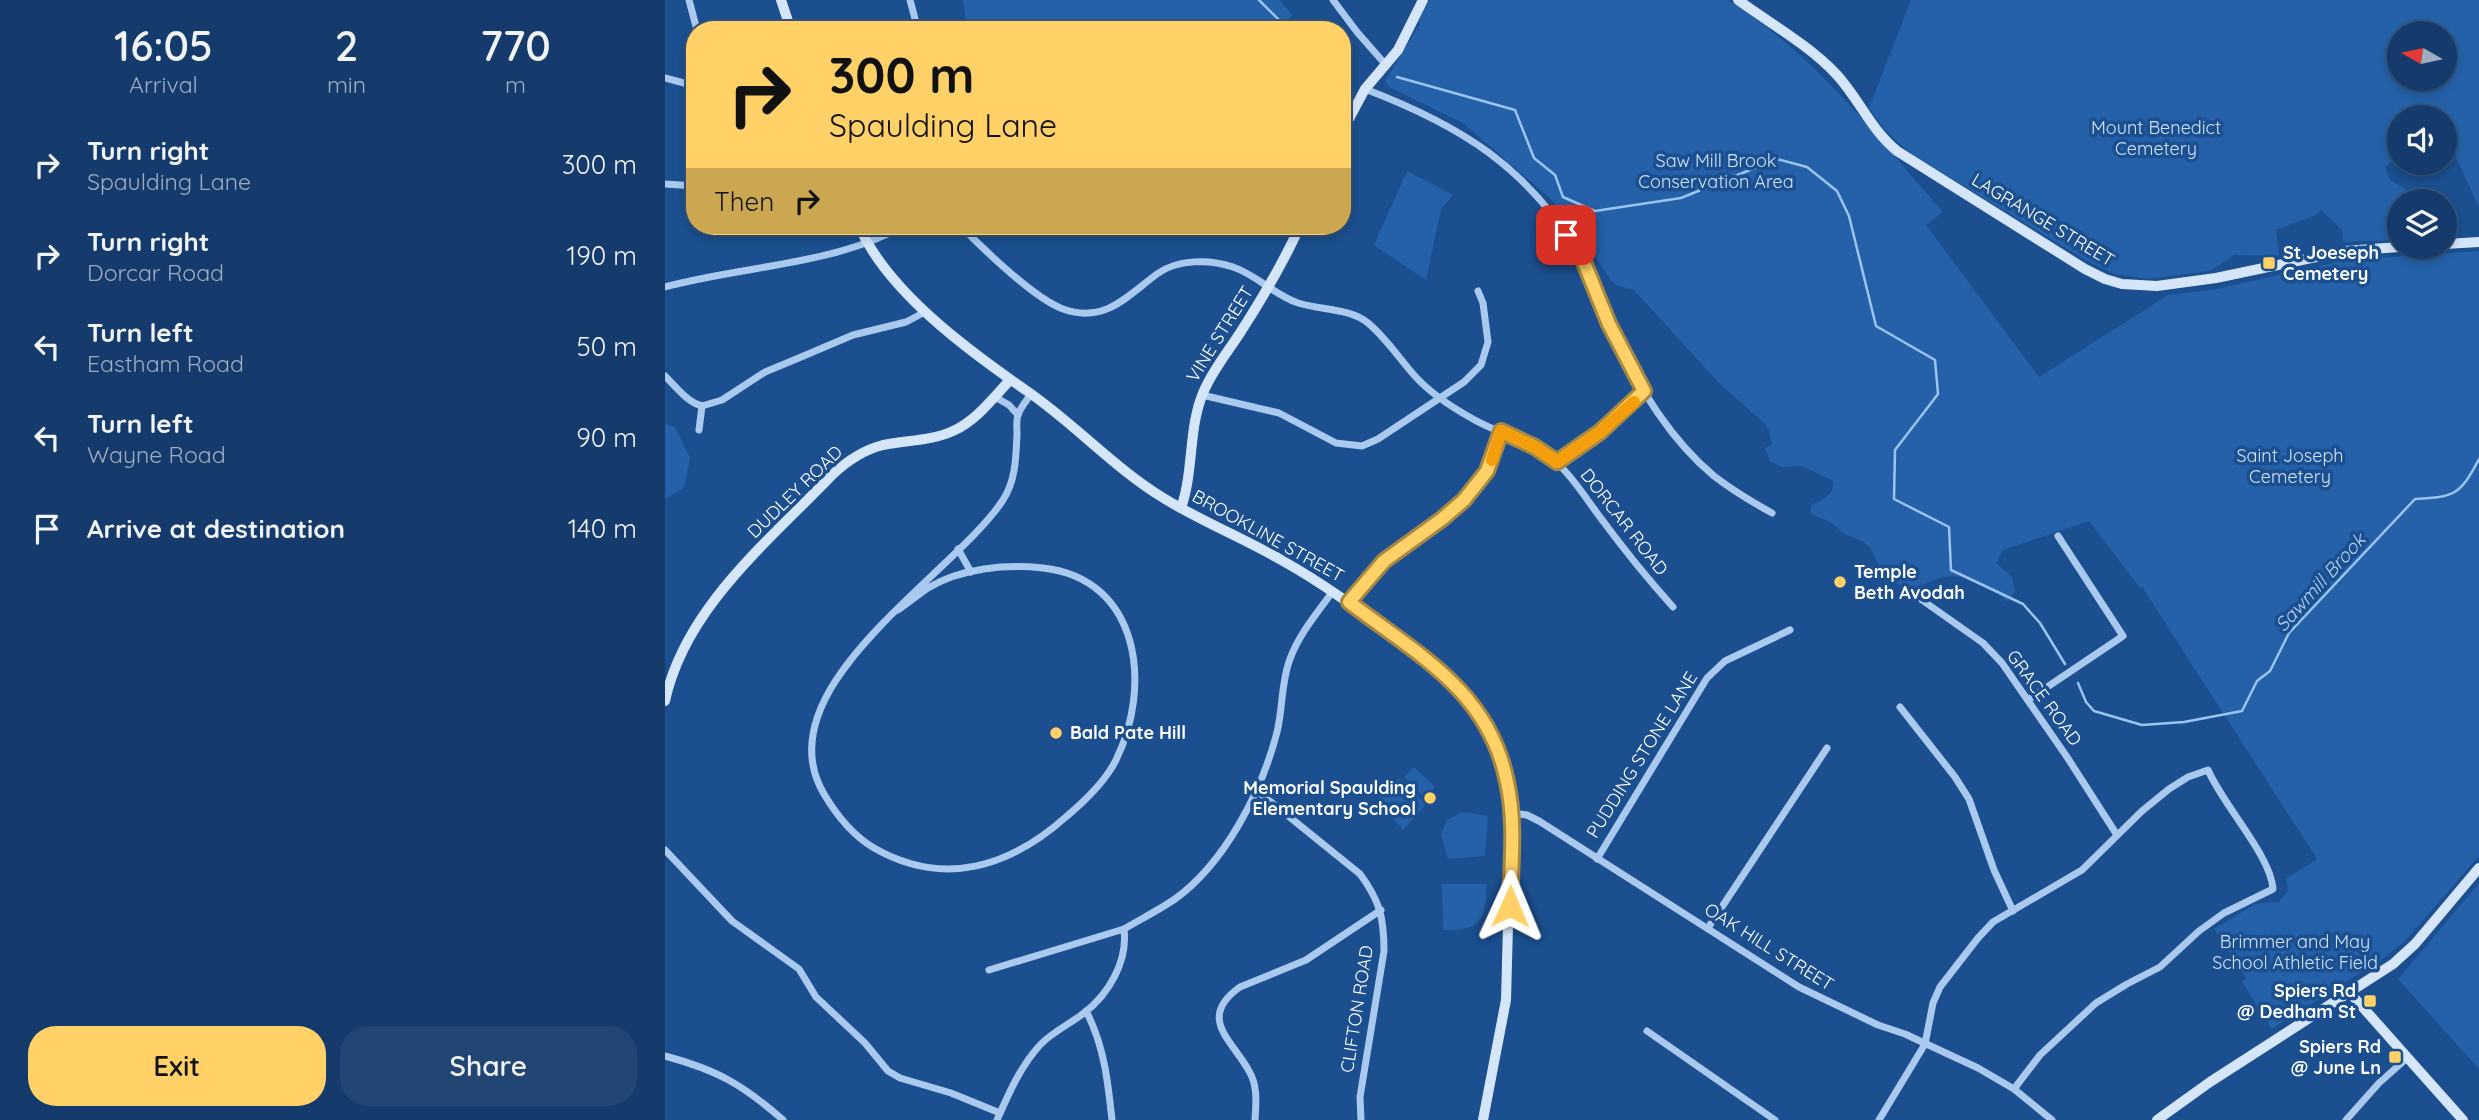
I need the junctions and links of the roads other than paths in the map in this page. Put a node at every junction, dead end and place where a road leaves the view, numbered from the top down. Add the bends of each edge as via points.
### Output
1 (689, 0) edge
2 (781, 0) edge
3 (911, 0) edge
4 (1333, 0) edge
5 (1423, 0) edge
6 (1738, 0) edge
7 (695, 21) edge
8 (788, 21) edge
9 (916, 21) edge
10 (1349, 21) edge
11 (1351, 24) edge
12 (1386, 65) junction
13 (665, 78) edge
14 (686, 84) edge
15 (1365, 89) junction
16 (1351, 115) edge
17 (665, 184) edge
18 (686, 185) edge
19 (863, 235) edge
20 (888, 235) edge
21 (971, 235) edge
22 (1296, 235) edge
23 (2479, 242) edge
24 (866, 243) junction
25 (2457, 243) edge
26 (2387, 248) edge
27 (665, 287) edge
28 (1269, 288) junction
29 (1478, 291) dead end
30 (925, 312) junction
31 (665, 376) edge
32 (1010, 380) junction
33 (1644, 391) junction
34 (1031, 394) junction
35 (1202, 395) junction
36 (1440, 396) junction
37 (995, 397) junction
38 (702, 406) junction
39 (1018, 415) junction
40 (699, 430) dead end
41 (1501, 431) junction
42 (1557, 462) junction
43 (1181, 509) junction
44 (1772, 513) dead end
45 (2058, 536) dead end
46 (958, 549) junction
47 (971, 572) junction
48 (1333, 591) junction
49 (1923, 600) dead end
50 (1349, 602) junction
51 (1673, 607) dead end
52 (898, 610) junction
53 (1790, 630) dead end
54 (2028, 700) junction
55 (665, 701) edge
56 (1900, 707) dead end
57 (1827, 748) dead end
58 (1256, 790) junction
59 (1511, 813) junction
60 (2117, 835) junction
61 (665, 849) edge
62 (1597, 859) junction
63 (2479, 869) edge
64 (1381, 910) junction
65 (2013, 911) junction
66 (1708, 928) junction
67 (1124, 929) junction
68 (989, 970) dead end
69 (2350, 993) junction
70 (1086, 1011) junction
71 (1647, 1031) dead end
72 (1925, 1044) junction
73 (665, 1056) edge
74 (2406, 1059) junction
75 (2014, 1088) junction
76 (999, 1116) edge
77 (783, 1120) edge
78 (1112, 1120) edge
79 (1255, 1120) edge
80 (1361, 1120) edge
81 (1483, 1120) edge
82 (1775, 1120) edge
83 (1879, 1120) edge
84 (2052, 1120) edge
85 (2157, 1120) edge
86 (2346, 1120) edge
87 (2463, 1120) edge

1 - 7 street
2 - 8 main road
3 - 9 street
4 - 10 street
5 - 12 main road
6 - 26 main road, LAGRANGE STREET via 1830,68 1873,127 1897,151 2105,279 2139,287 2179,284 2345,251
11 - 12 street
12 - 15 main road
13 - 14 street
15 - 16 main road
15 - 33 street via 1462,134 1520,177 1583,260
17 - 18 street
19 - 24 main road, BROOKLINE STREET
20 - 24 street
21 - 28 street, DORCAR ROAD via 1023,282 1060,308 1072,311 1087,313 1114,306 1157,274 1179,264 1233,267
22 - 28 main road, VINE STREET
23 - 25 main road
24 - 27 street
24 - 30 main road, BROOKLINE STREET
28 - 35 main road, VINE STREET
28 - 36 street, DORCAR ROAD via 1298,303 1367,322 1417,378
29 - 36 street via 1487,322 1486,353 1464,382
30 - 32 main road, BROOKLINE STREET
30 - 38 street via 906,322 853,335 765,372 722,400
31 - 38 street
32 - 34 main road, BROOKLINE STREET
32 - 37 main road, DUDLEY ROAD
33 - 42 street via 1600,432
33 - 44 street via 1683,445 1713,475
34 - 39 street
34 - 43 main road, BROOKLINE STREET via 1119,466
35 - 36 street via 1279,413 1348,446 1378,439
35 - 43 main road, VINE STREET
36 - 41 street, DORCAR ROAD
37 - 39 street
37 - 55 main road, DUDLEY ROAD via 951,432 883,445 844,464 701,617 678,656
38 - 40 street
39 - 46 street via 1009,491
41 - 42 street, DORCAR ROAD
41 - 50 street via 1487,471 1464,500 1384,561
42 - 51 street, DORCAR ROAD
43 - 48 main road, BROOKLINE STREET
45 - 54 street via 2123,636
46 - 47 street
46 - 52 street
47 - 52 street via 929,587
47 - 52 street via 1025,566 1086,582 1113,603 1129,636 1135,668 1125,734 1102,782 1055,827 1001,860 951,870 889,857 860,840 832,809 819,786 811,765 811,737 820,708 867,641
48 - 50 main road, BROOKLINE STREET
48 - 58 street via 1290,658 1278,729
49 - 54 street, GRACE ROAD via 1983,643
50 - 59 main road, BROOKLINE STREET via 1445,674 1479,712 1501,757
53 - 62 street, PUDDING STONE LANE via 1725,662 1707,678
54 - 60 street, GRACE ROAD
56 - 65 street via 1969,800
57 - 66 street
58 - 64 street, CLIFTON ROAD via 1360,874
58 - 67 street via 1228,842 1200,876 1177,897
59 - 62 street, OAK HILL STREET via 1539,821
59 - 81 main road, BROOKLINE STREET via 1506,1000
60 - 65 street via 2082,870
60 - 75 street via 2150,803 2188,776 2209,770 2268,869 2273,889 2224,913 2160,967 2096,1003 2040,1055
61 - 76 street via 732,920 799,969 816,997 888,1071
62 - 66 street, OAK HILL STREET
63 - 69 main road via 2415,944
64 - 79 street via 1306,960 1240,987 1224,1004 1221,1030 1255,1084
64 - 80 street, CLIFTON ROAD via 1384,951 1360,1097
65 - 72 street via 1993,922 1940,987
66 - 72 street, OAK HILL STREET via 1799,987
67 - 68 street
67 - 70 street via 1120,966
69 - 74 main road
69 - 85 main road
70 - 76 street via 1042,1042 1024,1064
70 - 78 street via 1107,1072
71 - 82 street
72 - 75 street, OAK HILL STREET
72 - 83 street
73 - 77 street via 726,1076
74 - 86 street
74 - 87 main road
75 - 84 street, OAK HILL STREET

